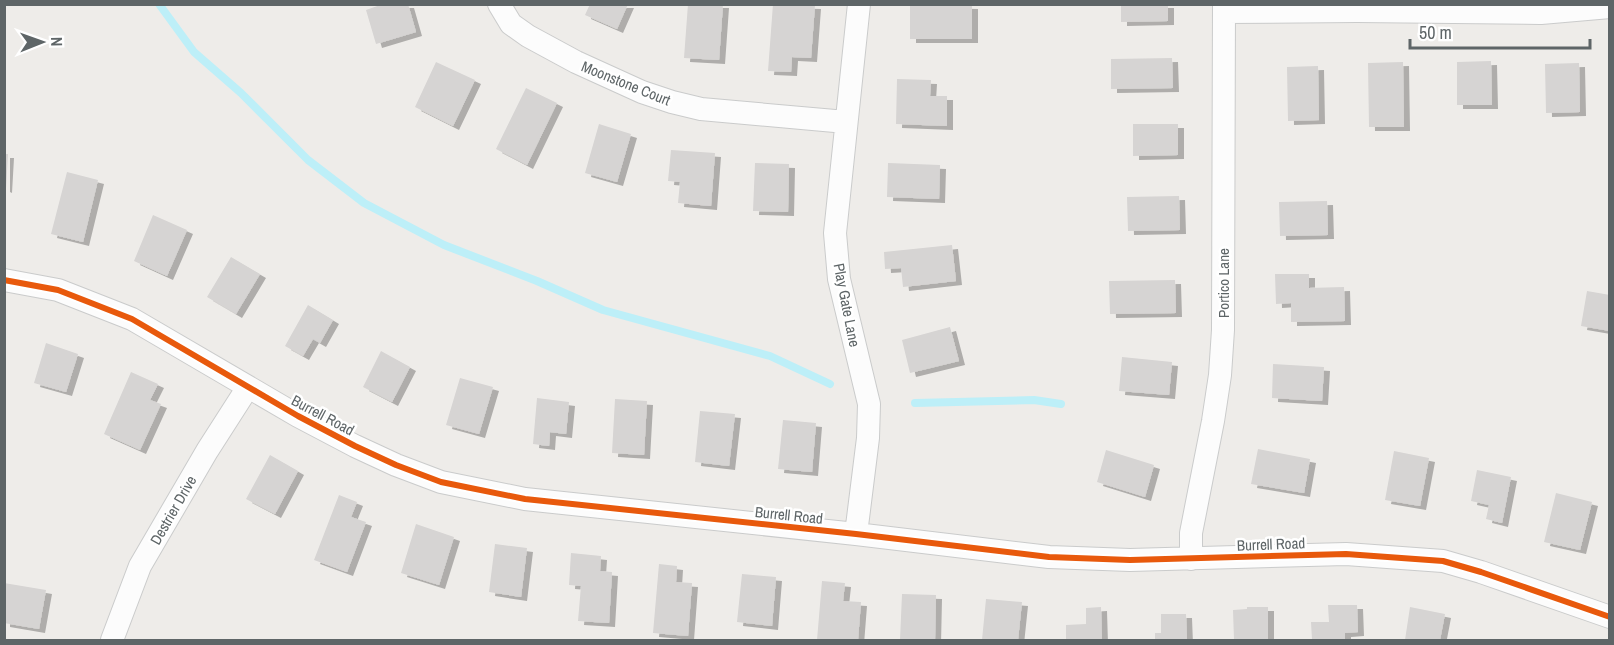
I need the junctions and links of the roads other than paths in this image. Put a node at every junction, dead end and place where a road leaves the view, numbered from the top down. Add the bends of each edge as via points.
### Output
1 (499, 4) edge
2 (859, 4) edge
3 (1610, 7) edge
4 (1224, 8) edge
5 (846, 122) junction
6 (4, 279) edge
7 (248, 387) junction
8 (856, 534) junction
9 (1191, 559) junction
10 (1610, 617) edge
11 (112, 640) edge

1 - 5 street, Moonstone Court via 511,24 528,36 576,62 662,99 701,109
2 - 5 street, Play Gate Lane
3 - 4 street via 1541,13
4 - 9 street, Portico Lane via 1223,330 1213,421 1191,533
5 - 8 street, Play Gate Lane via 835,233 839,279 869,404
6 - 7 street, Burrell Road via 58,290 132,319
7 - 8 street, Burrell Road via 355,446 441,482 525,499
7 - 11 street, Destrier Drive via 140,566
8 - 9 street, Burrell Road via 1049,557
9 - 10 street, Burrell Road via 1346,554 1443,561

